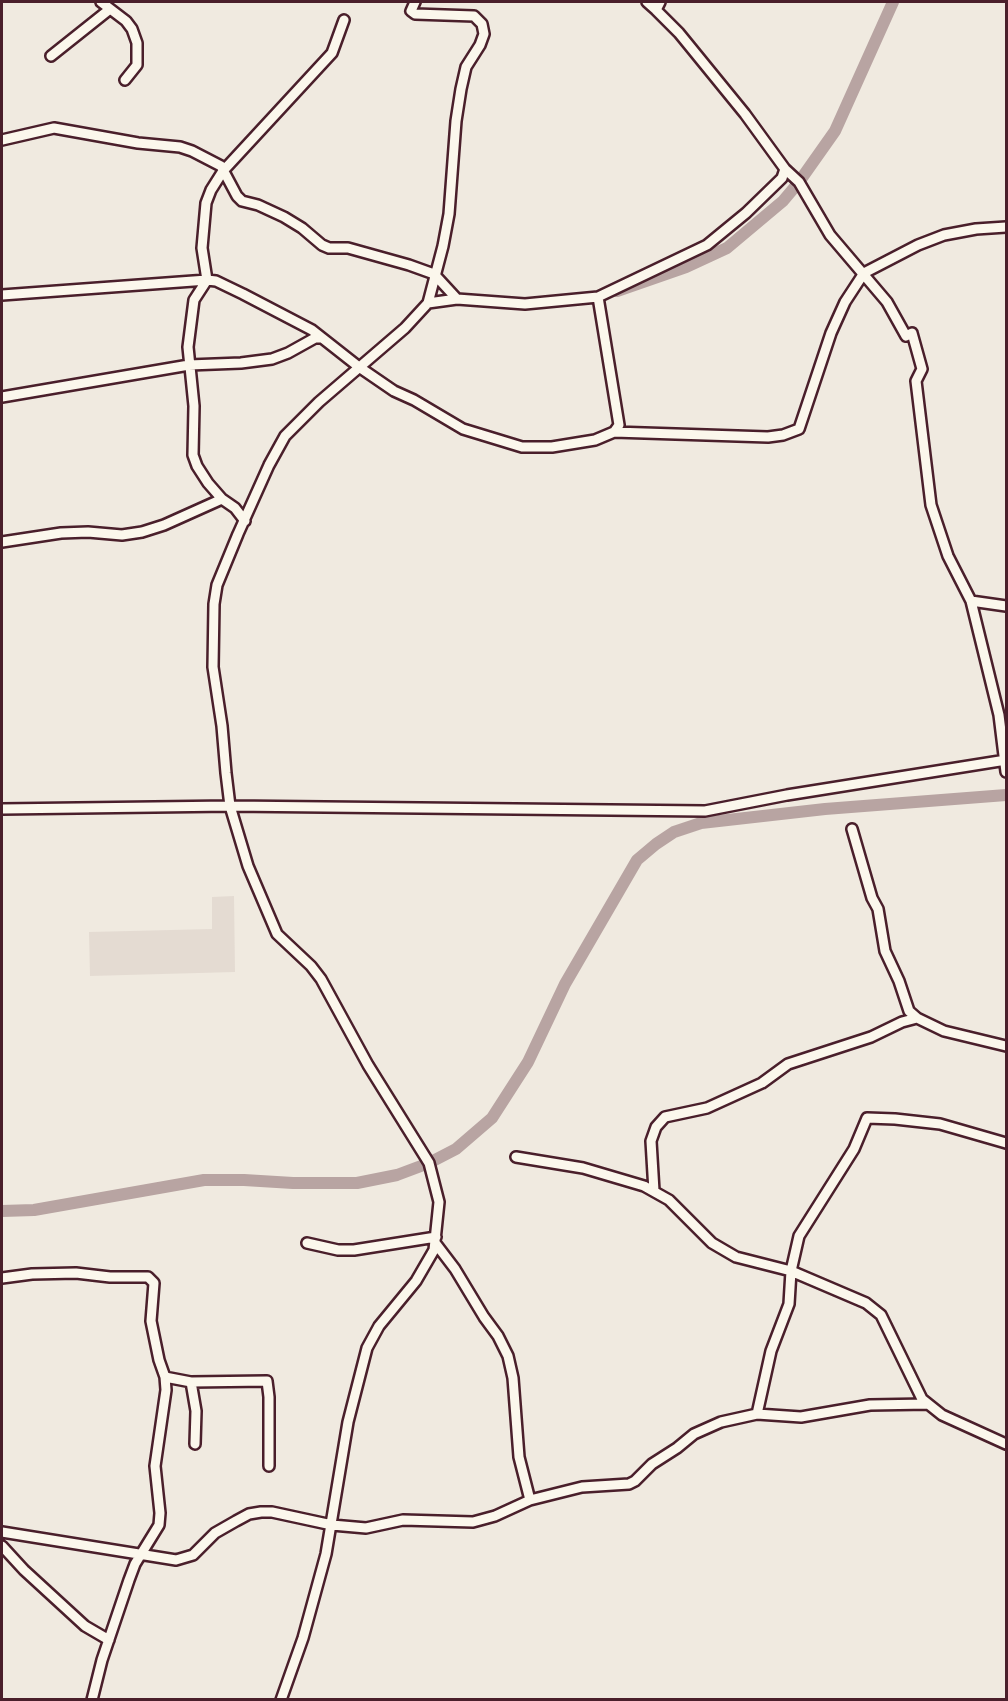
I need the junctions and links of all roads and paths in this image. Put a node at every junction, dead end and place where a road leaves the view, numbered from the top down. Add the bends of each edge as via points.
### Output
1 (101, 2) edge
2 (415, 2) edge
3 (647, 2) edge
4 (658, 6) edge
5 (111, 9) junction
6 (344, 20) dead end
7 (51, 56) dead end
8 (125, 80) dead end
9 (2, 140) edge
10 (785, 169) junction
11 (223, 171) junction
12 (1006, 227) edge
13 (864, 273) junction
14 (434, 274) junction
15 (207, 279) junction
16 (2, 295) edge
17 (598, 297) junction
18 (457, 299) junction
19 (428, 303) junction
20 (322, 338) junction
21 (189, 365) junction
22 (359, 367) junction
23 (2, 397) edge
24 (614, 432) junction
25 (222, 499) junction
26 (245, 521) junction
27 (2, 542) edge
28 (971, 601) junction
29 (1006, 606) edge
30 (1006, 760) edge
31 (1006, 772) edge
32 (230, 806) junction
33 (2, 809) edge
34 (852, 829) dead end
35 (916, 1018) junction
36 (1006, 1046) edge
37 (1006, 1143) edge
38 (516, 1157) dead end
39 (654, 1191) junction
40 (436, 1240) junction
41 (307, 1243) dead end
42 (791, 1271) junction
43 (2, 1278) edge
44 (165, 1377) junction
45 (192, 1382) junction
46 (928, 1404) junction
47 (757, 1414) junction
48 (195, 1444) dead end
49 (1006, 1444) edge
50 (269, 1466) dead end
51 (530, 1500) junction
52 (332, 1525) junction
53 (2, 1532) edge
54 (2, 1546) edge
55 (140, 1556) junction
56 (110, 1640) junction
57 (92, 1700) edge
58 (280, 1700) edge

1 - 5 street
2 - 14 street via 411,11 415,14 474,16 482,24 483,34 466,67 461,89 449,214
3 - 4 street
4 - 10 street
5 - 7 street
5 - 8 street via 126,21 137,43 137,65
6 - 11 street via 332,53
9 - 11 street via 54,128 180,147 214,162
10 - 13 street via 799,182 830,234
10 - 17 street via 768,192 707,245
11 - 14 street via 242,201 284,217 322,245 348,248
11 - 15 street via 206,203 202,248
12 - 13 street via 944,235
13 - 24 street via 831,333 799,429 768,437
13 - 28 street via 887,302 906,336 912,333 922,369 916,381 931,505 948,556
14 - 18 street
14 - 19 street
15 - 16 street
15 - 20 street via 243,294
15 - 21 street via 194,300
17 - 18 street via 525,304
17 - 24 street via 619,425
18 - 19 street
19 - 22 street
20 - 21 street via 272,358
20 - 22 street
21 - 23 street
21 - 25 street via 194,406 193,455
22 - 24 street via 463,429 522,447 596,440
22 - 26 street via 285,436
25 - 26 street
25 - 27 street via 142,532 61,533
26 - 32 street via 217,585 214,604 213,667
28 - 29 street
28 - 30 street
30 - 31 street
30 - 32 street via 705,811
32 - 33 street
32 - 40 street via 248,866 277,934 321,979 429,1163 439,1202
34 - 35 street via 878,909 885,951 909,1011
35 - 36 street via 944,1031
35 - 39 street via 788,1064 762,1083 707,1108 666,1117 656,1127 651,1141
37 - 42 street via 940,1124 867,1118 854,1149 800,1236
38 - 39 street via 607,1174
39 - 42 street via 676,1206 712,1243 736,1257
40 - 41 street via 354,1250
40 - 51 street via 508,1356 519,1456
40 - 52 street via 427,1264 379,1326 368,1348 348,1422
42 - 46 street via 866,1303 881,1315
42 - 47 street via 789,1304 771,1352
43 - 44 street via 65,1272 148,1277 154,1288 151,1321
44 - 45 street
44 - 55 street via 164,1414 155,1466 159,1525
45 - 48 street
45 - 50 street via 267,1381
46 - 47 street via 870,1405 801,1417
46 - 49 street via 942,1415
47 - 51 street via 721,1422 694,1434 629,1484 582,1488
51 - 52 street via 473,1522 403,1520 366,1528
52 - 55 street via 261,1512 215,1533 193,1555 183,1559
52 - 58 street via 303,1638
53 - 55 street
54 - 56 street via 85,1626
55 - 56 street
56 - 57 street

